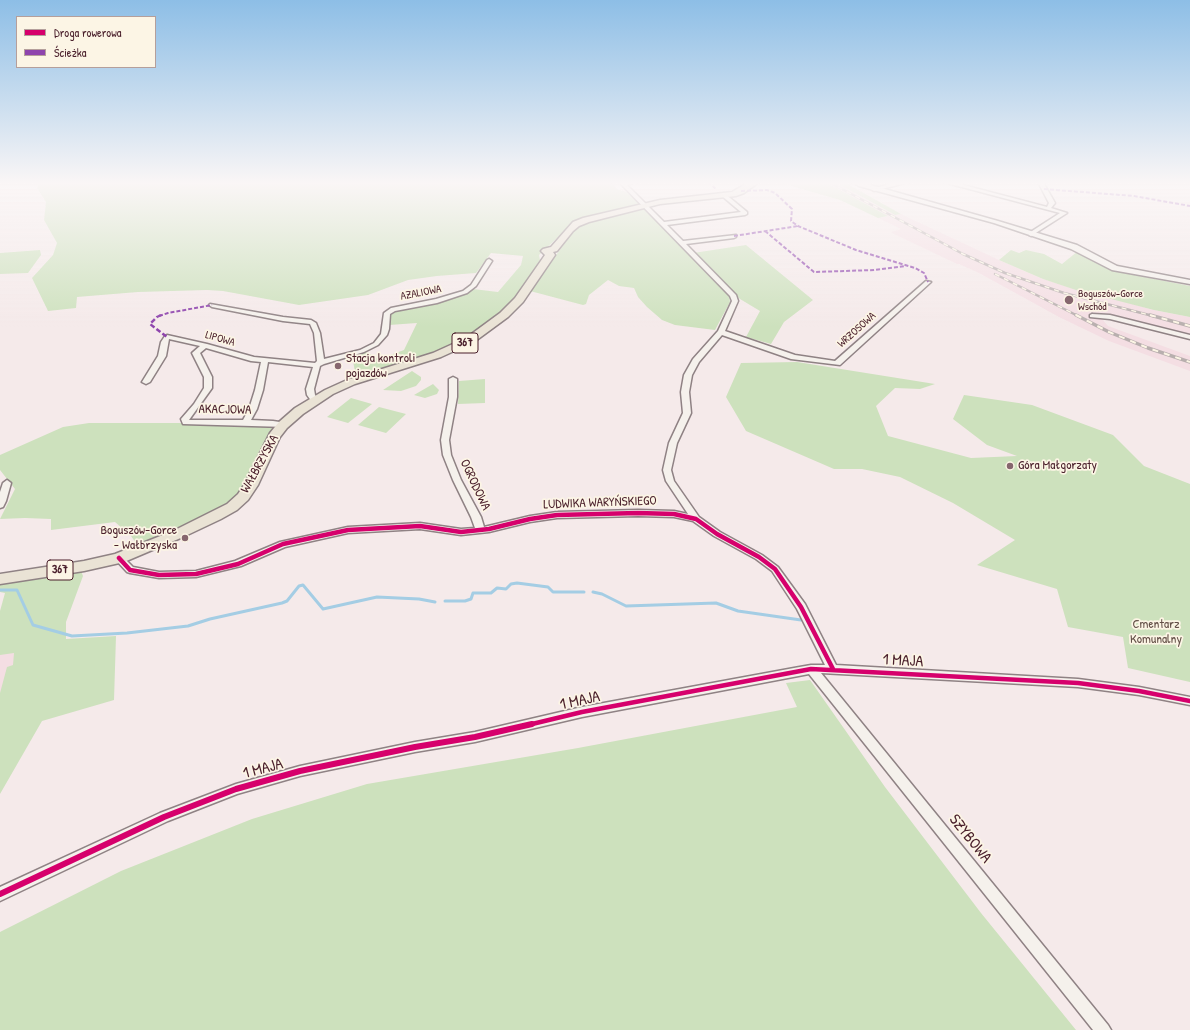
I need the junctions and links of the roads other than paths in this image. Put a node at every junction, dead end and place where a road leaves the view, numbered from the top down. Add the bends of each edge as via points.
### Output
1 (569, 230) edge
2 (668, 230) edge
3 (1019, 230) edge
4 (1037, 230) edge
5 (1031, 234) junction
6 (734, 236) dead end
7 (680, 243) junction
8 (489, 261) dead end
9 (928, 282) dead end
10 (1190, 282) edge
11 (212, 305) dead end
12 (1092, 316) dead end
13 (721, 332) junction
14 (1190, 337) edge
15 (205, 345) junction
16 (265, 361) junction
17 (319, 363) junction
18 (453, 379) dead end
19 (146, 382) dead end
20 (315, 400) junction
21 (246, 422) junction
22 (283, 425) junction
23 (7, 483) dead end
24 (0, 505) edge
25 (686, 506) junction
26 (674, 514) junction
27 (696, 519) junction
28 (480, 530) junction
29 (119, 558) junction
30 (0, 579) edge
31 (811, 669) junction
32 (833, 669) junction
33 (1190, 700) edge
34 (0, 894) edge
35 (1103, 1030) edge

1 - 20 main road, WAŁBRZYSKA / 367 via 549,251 513,307 470,340 437,355 351,382
2 - 7 street
3 - 5 street
4 - 5 street
5 - 10 street via 1074,247 1115,268
6 - 7 street
7 - 13 street via 735,301
8 - 17 street, AZALIOWA via 473,286 465,292 437,301 393,309 387,313 384,335 376,344 362,351
9 - 13 street, WRZOSOWA via 837,363 794,357
11 - 17 street via 313,323 317,333
12 - 14 street via 1110,317
13 - 25 street via 696,361 688,375 685,392 687,413 673,443 667,470 670,481
15 - 16 street, LIPOWA
15 - 19 street, LIPOWA via 167,337 162,356
15 - 21 street, AKACJOWA via 196,353 208,377 208,388 186,422
16 - 17 street, LIPOWA
16 - 21 street via 259,390
17 - 20 street via 310,390
18 - 28 street, OGRODOWA via 454,397 445,440 447,455
20 - 22 main road, WAŁBRZYSKA / 367
21 - 22 street, AKACJOWA
22 - 29 main road, WAŁBRZYSKA / 367 via 266,450 251,485 232,507 178,534
23 - 24 street
25 - 26 street via 682,512
25 - 27 street
26 - 27 street, LUDWIKA WARYŃSKIEGO
26 - 28 street, LUDWIKA WARYŃSKIEGO via 638,512 557,515
27 - 32 street, LUDWIKA WARYŃSKIEGO via 759,557 774,569 801,608
28 - 29 street, LUDWIKA WARYŃSKIEGO via 461,532 420,526 348,530 284,544 238,564 196,574 159,575 130,570
29 - 30 main road, WAŁBRZYSKA / 367
31 - 32 street, 1 MAJA
31 - 34 street, 1 MAJA via 582,712 300,771 236,789 164,817
31 - 35 street, SZYBOWA
32 - 33 street, 1 MAJA via 1078,683

